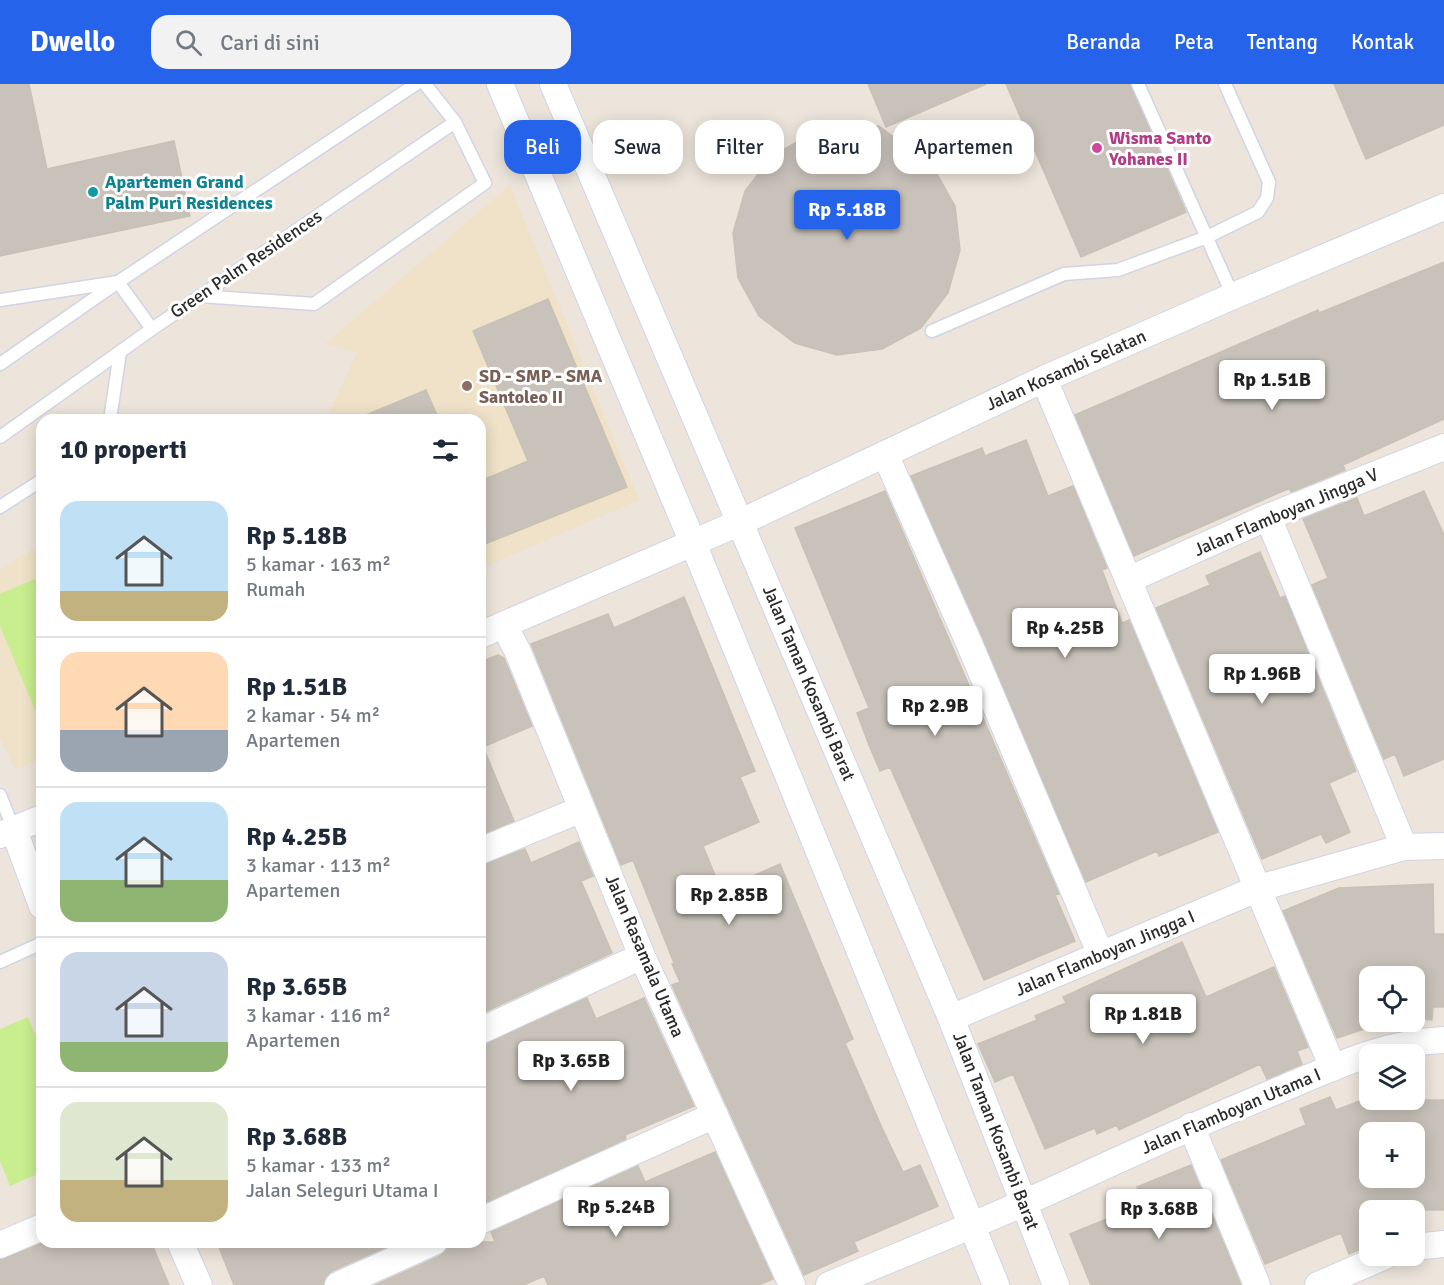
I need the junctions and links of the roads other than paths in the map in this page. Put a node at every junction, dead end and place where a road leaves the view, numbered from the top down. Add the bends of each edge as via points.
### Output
1 (416, 84) edge
2 (425, 84) edge
3 (500, 84) edge
4 (553, 84) edge
5 (1138, 84) edge
6 (1225, 84) edge
7 (455, 122) junction
8 (1444, 207) edge
9 (1207, 237) junction
10 (118, 282) junction
11 (200, 296) junction
12 (1233, 296) junction
13 (0, 300) edge
14 (152, 329) junction
15 (932, 331) dead end
16 (120, 352) junction
17 (0, 364) edge
18 (1044, 379) junction
19 (111, 414) edge
20 (0, 437) edge
21 (1443, 449) edge
22 (885, 454) junction
23 (36, 484) edge
24 (0, 507) edge
25 (1268, 517) junction
26 (742, 528) junction
27 (696, 541) junction
28 (1128, 580) junction
29 (504, 625) junction
30 (486, 632) edge
31 (0, 795) edge
32 (582, 809) junction
33 (36, 821) edge
34 (7, 833) edge
35 (1444, 846) edge
36 (1404, 847) junction
37 (486, 849) edge
38 (1259, 888) junction
39 (36, 893) edge
40 (36, 946) edge
41 (1100, 953) junction
42 (642, 956) junction
43 (0, 962) edge
44 (951, 1017) junction
45 (486, 1028) edge
46 (1444, 1040) edge
47 (1333, 1068) junction
48 (715, 1116) junction
49 (1191, 1126) junction
50 (1020, 1205) junction
51 (486, 1218) edge
52 (977, 1223) junction
53 (36, 1230) edge
54 (1444, 1244) edge
55 (0, 1245) edge
56 (1425, 1246) edge
57 (183, 1248) edge
58 (421, 1248) edge
59 (1362, 1266) edge
60 (199, 1285) edge
61 (338, 1285) edge
62 (792, 1285) edge
63 (829, 1285) edge
64 (996, 1285) edge
65 (1056, 1285) edge
66 (1257, 1285) edge
67 (1318, 1285) edge

1 - 10 lane
2 - 7 lane
3 - 27 street
4 - 26 street, Jalan Taman Kosambi Barat
5 - 9 lane
6 - 9 lane via 1269,182 1267,198 1258,212
7 - 11 lane, Green Palm Residences
7 - 11 lane via 485,183 321,300 308,305
8 - 12 street, Jalan Kosambi Selatan
9 - 12 lane
9 - 15 lane via 1118,270 1064,274
10 - 13 lane
10 - 14 lane
10 - 17 lane
11 - 14 lane, Green Palm Residences
12 - 18 street, Jalan Kosambi Selatan
14 - 16 lane, Green Palm Residences
16 - 19 lane
16 - 20 lane, Green Palm Residences
18 - 22 street, Jalan Kosambi Selatan
18 - 28 street
21 - 25 street, Jalan Flamboyan Jingga V
22 - 26 street, Jalan Kosambi Selatan
22 - 41 street
23 - 24 lane
25 - 28 street, Jalan Flamboyan Jingga V
25 - 36 street
26 - 27 street, Jalan Kosambi Selatan
26 - 44 street, Jalan Taman Kosambi Barat
27 - 29 street, Jalan Kosambi Selatan
27 - 52 street
28 - 38 street
29 - 30 street, Jalan Kosambi Selatan
29 - 32 street, Jalan Rasamala Utama
31 - 34 lane
32 - 37 street
32 - 42 street, Jalan Rasamala Utama
33 - 34 street
34 - 39 street
35 - 36 street, Jalan Flamboyan Jingga I
36 - 38 street, Jalan Flamboyan Jingga I
38 - 41 street, Jalan Flamboyan Jingga I
38 - 47 street
40 - 43 lane
41 - 44 street, Jalan Flamboyan Jingga I
42 - 45 street
42 - 48 street, Jalan Rasamala Utama
44 - 50 street, Jalan Taman Kosambi Barat
46 - 47 street, Jalan Flamboyan Utama I via 1387,1047
47 - 49 street, Jalan Flamboyan Utama I
48 - 51 street
48 - 62 street, Jalan Rasamala Utama
49 - 50 street, Jalan Flamboyan Utama I
49 - 66 street
50 - 52 street
50 - 65 street, Jalan Taman Kosambi Barat
52 - 63 street
52 - 64 street
53 - 55 street
54 - 56 street
57 - 60 street
58 - 61 street
59 - 67 street

